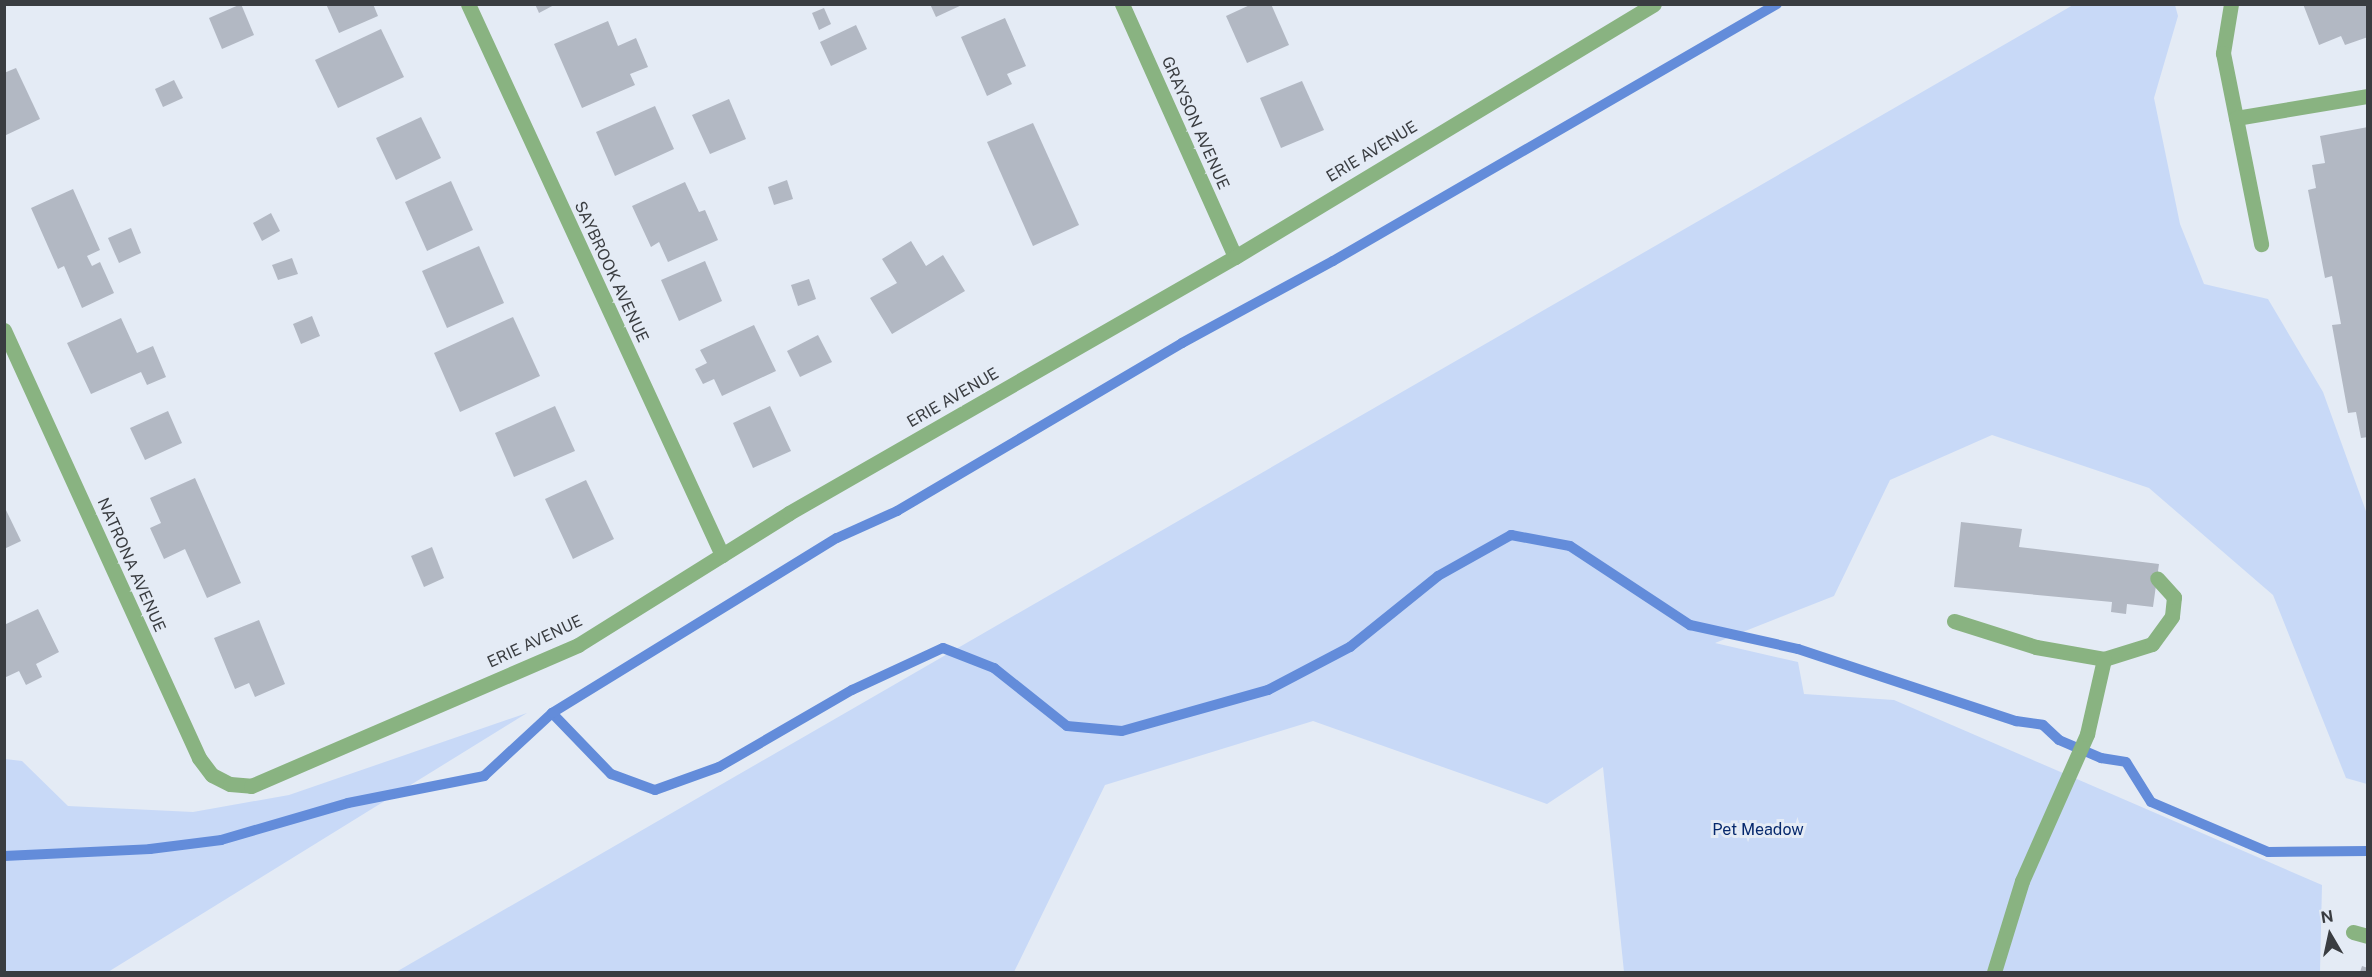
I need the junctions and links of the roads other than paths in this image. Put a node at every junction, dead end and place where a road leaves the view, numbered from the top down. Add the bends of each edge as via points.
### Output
1 (468, 4) edge
2 (1122, 4) edge
3 (1654, 4) edge
4 (2231, 4) edge
5 (2367, 96) edge
6 (2236, 118) junction
7 (2261, 244) dead end
8 (1235, 257) junction
9 (4, 330) edge
10 (722, 555) junction
11 (2157, 578) dead end
12 (1954, 621) dead end
13 (2104, 659) junction
14 (251, 786) joint
15 (1994, 972) edge

1 - 10 street, SAYBROOK AVENUE
2 - 8 street, GRAYSON AVENUE
3 - 8 street, ERIE AVENUE
4 - 6 street via 2223,53
5 - 6 street
6 - 7 street
8 - 10 street, ERIE AVENUE
9 - 14 street, NATRONA AVENUE via 199,758 221,780
10 - 14 street, ERIE AVENUE via 578,645
11 - 13 street via 2174,597 2172,616 2152,644
12 - 13 street via 2036,646
13 - 15 street via 2087,734 2022,881

